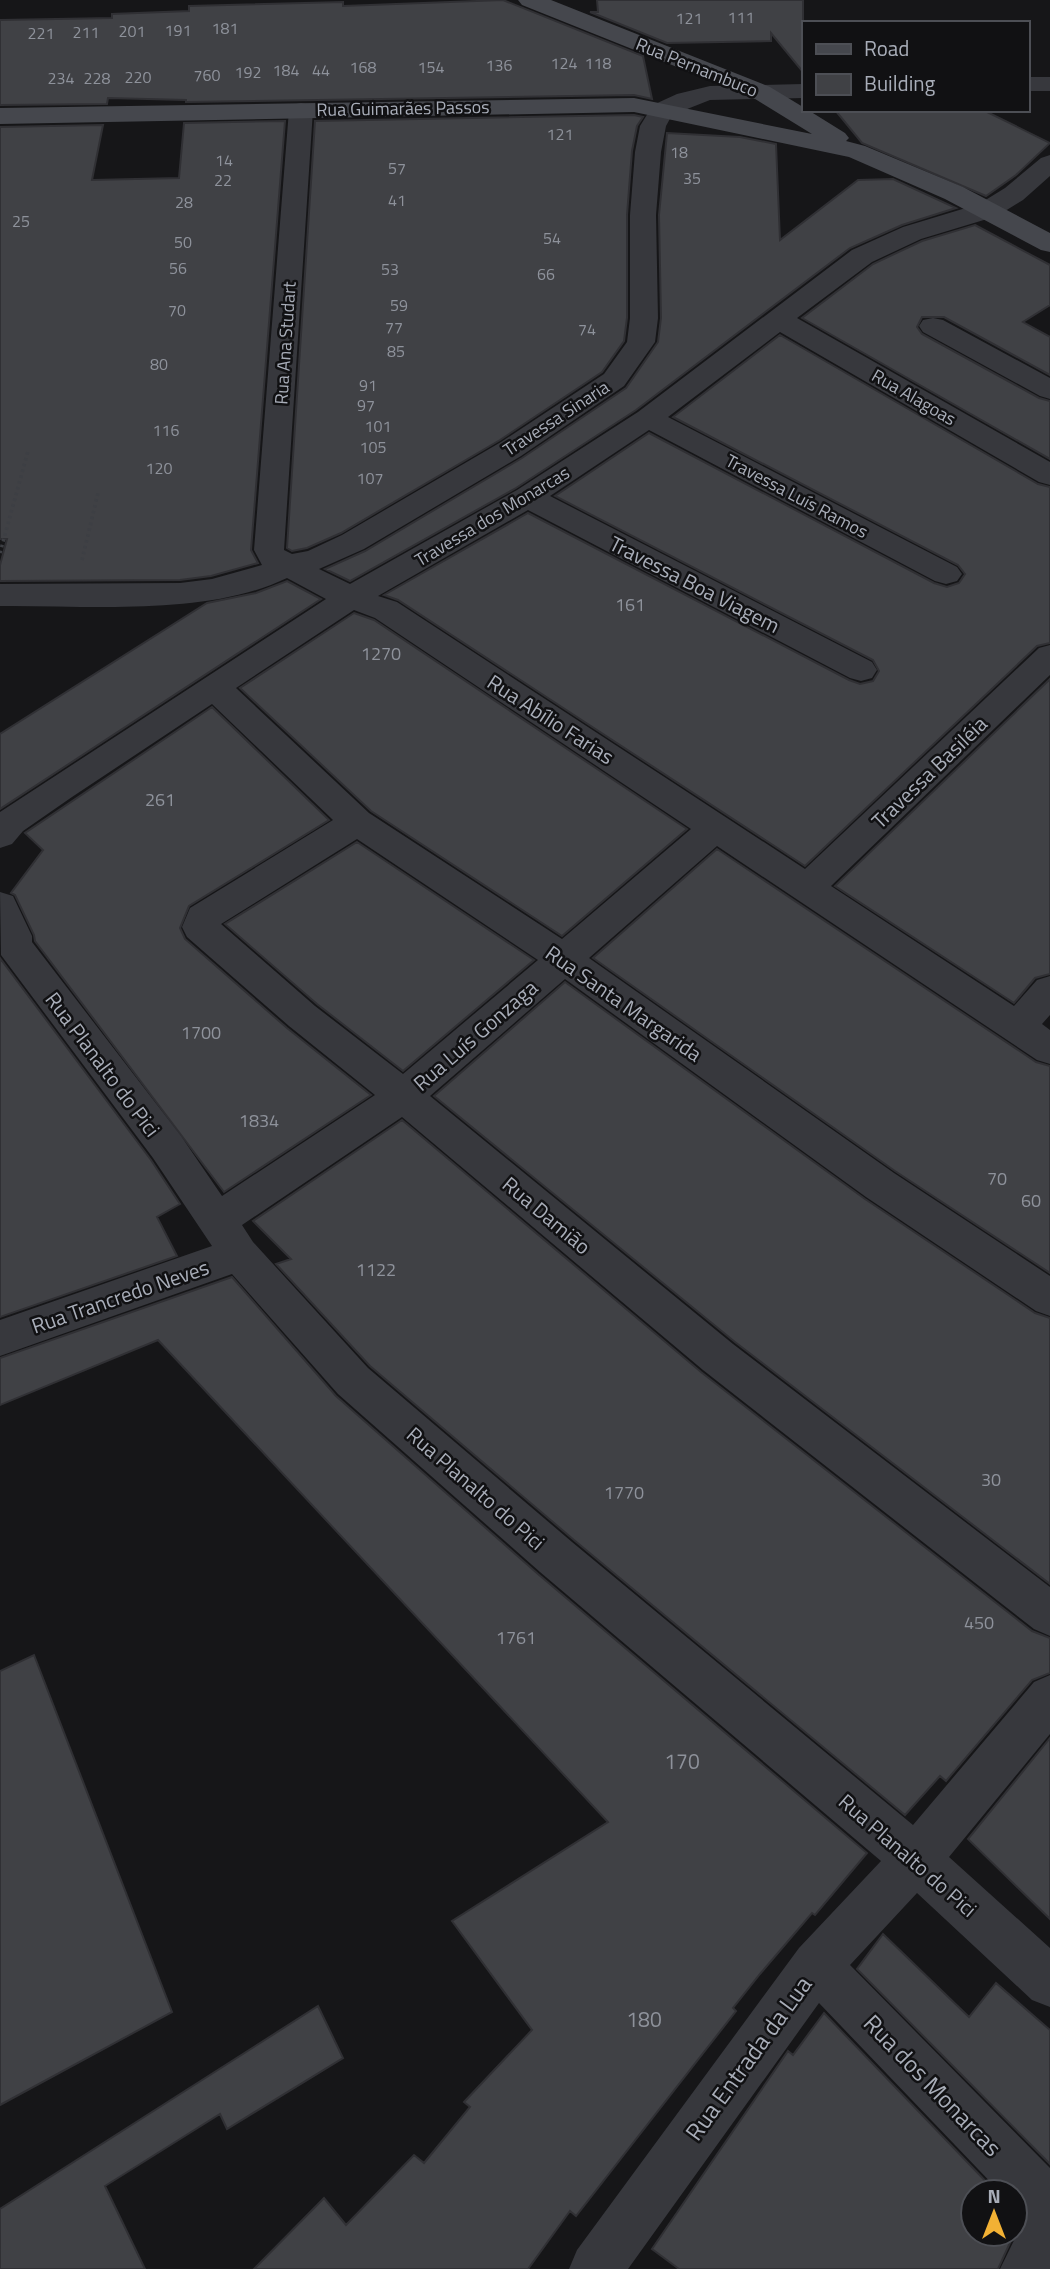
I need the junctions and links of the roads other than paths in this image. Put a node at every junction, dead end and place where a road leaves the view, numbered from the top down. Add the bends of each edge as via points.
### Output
1 (530, 0) edge
2 (1029, 84) edge
3 (1050, 84) edge
4 (761, 92) junction
5 (802, 92) edge
6 (300, 110) junction
7 (662, 110) junction
8 (0, 116) edge
9 (856, 151) junction
10 (1050, 163) edge
11 (988, 210) junction
12 (1050, 244) edge
13 (778, 319) junction
14 (933, 326) dead end
15 (1050, 390) edge
16 (648, 418) junction
17 (1050, 475) edge
18 (528, 497) junction
19 (286, 566) junction
20 (946, 574) dead end
21 (0, 595) edge
22 (350, 597) junction
23 (1047, 663) edge
24 (861, 670) dead end
25 (215, 688) junction
26 (357, 822) junction
27 (715, 828) junction
28 (0, 835) edge
29 (807, 888) junction
30 (0, 906) edge
31 (7, 948) edge
32 (564, 959) junction
33 (1050, 990) edge
34 (1017, 1027) junction
35 (1050, 1049) edge
36 (404, 1096) junction
37 (228, 1237) junction
38 (1050, 1297) edge
39 (0, 1338) edge
40 (1050, 1614) edge
41 (1050, 1698) edge
42 (916, 1859) junction
43 (816, 1965) junction
44 (1050, 1982) edge
45 (1050, 2206) edge
46 (1050, 2226) edge
47 (610, 2264) edge
48 (1027, 2269) edge

1 - 4 street, Rua Pernambuco
2 - 3 street
4 - 5 street, Rua Guimarães Passos
4 - 7 street, Rua Guimarães Passos via 710,93
4 - 9 street, Rua Pernambuco
6 - 7 street, Rua Guimarães Passos via 604,104
6 - 8 street, Rua Guimarães Passos
6 - 19 street, Rua Ana Studart via 269,550
7 - 9 street, Rua Pernambuco
7 - 19 street, Travessa Sinaria via 648,152 641,342 614,380 511,449 353,542 317,559
9 - 11 street, Rua Pernambuco
10 - 11 street
11 - 12 street, Rua Pernambuco
11 - 13 street, Travessa dos Monarcas via 886,244
13 - 16 street, Travessa dos Monarcas
13 - 17 street, Rua Alagoas
14 - 15 street
16 - 18 street, Travessa dos Monarcas
16 - 20 street, Travessa Luís Ramos
18 - 22 street, Travessa dos Monarcas
18 - 24 street, Travessa Boa Viagem
19 - 21 street via 263,577 180,594
19 - 22 street, Rua Abílio Farias
22 - 25 street, Travessa dos Monarcas
22 - 27 street, Rua Abílio Farias via 386,610
23 - 29 street, Travessa Basiléia
25 - 26 street, Rua Santa Margarida
25 - 28 street, Travessa dos Monarcas via 60,788
26 - 32 street, Rua Santa Margarida
26 - 36 street, Rua Damião via 202,918 200,927
27 - 29 street, Rua Abílio Farias
27 - 32 street, Rua Luís Gonzaga
29 - 34 street, Rua Abílio Farias
30 - 31 street, Rua Planalto do Pici via 14,936
31 - 37 street, Rua Planalto do Pici via 167,1147
32 - 36 street, Rua Luís Gonzaga
32 - 38 street, Rua Santa Margarida via 880,1185
33 - 34 street
34 - 35 street, Rua Abílio Farias
36 - 37 street, Rua Luís Gonzaga
36 - 40 street, Rua Damião via 718,1357
37 - 39 street, Rua Trancredo Neves
37 - 42 street, Rua Planalto do Pici via 353,1381
41 - 42 street, Rua Entrada da Lua
42 - 43 street, Rua Entrada da Lua
42 - 44 street, Rua Planalto do Pici
43 - 45 street, Rua dos Monarcas
43 - 47 street, Rua Entrada da Lua
46 - 48 street

